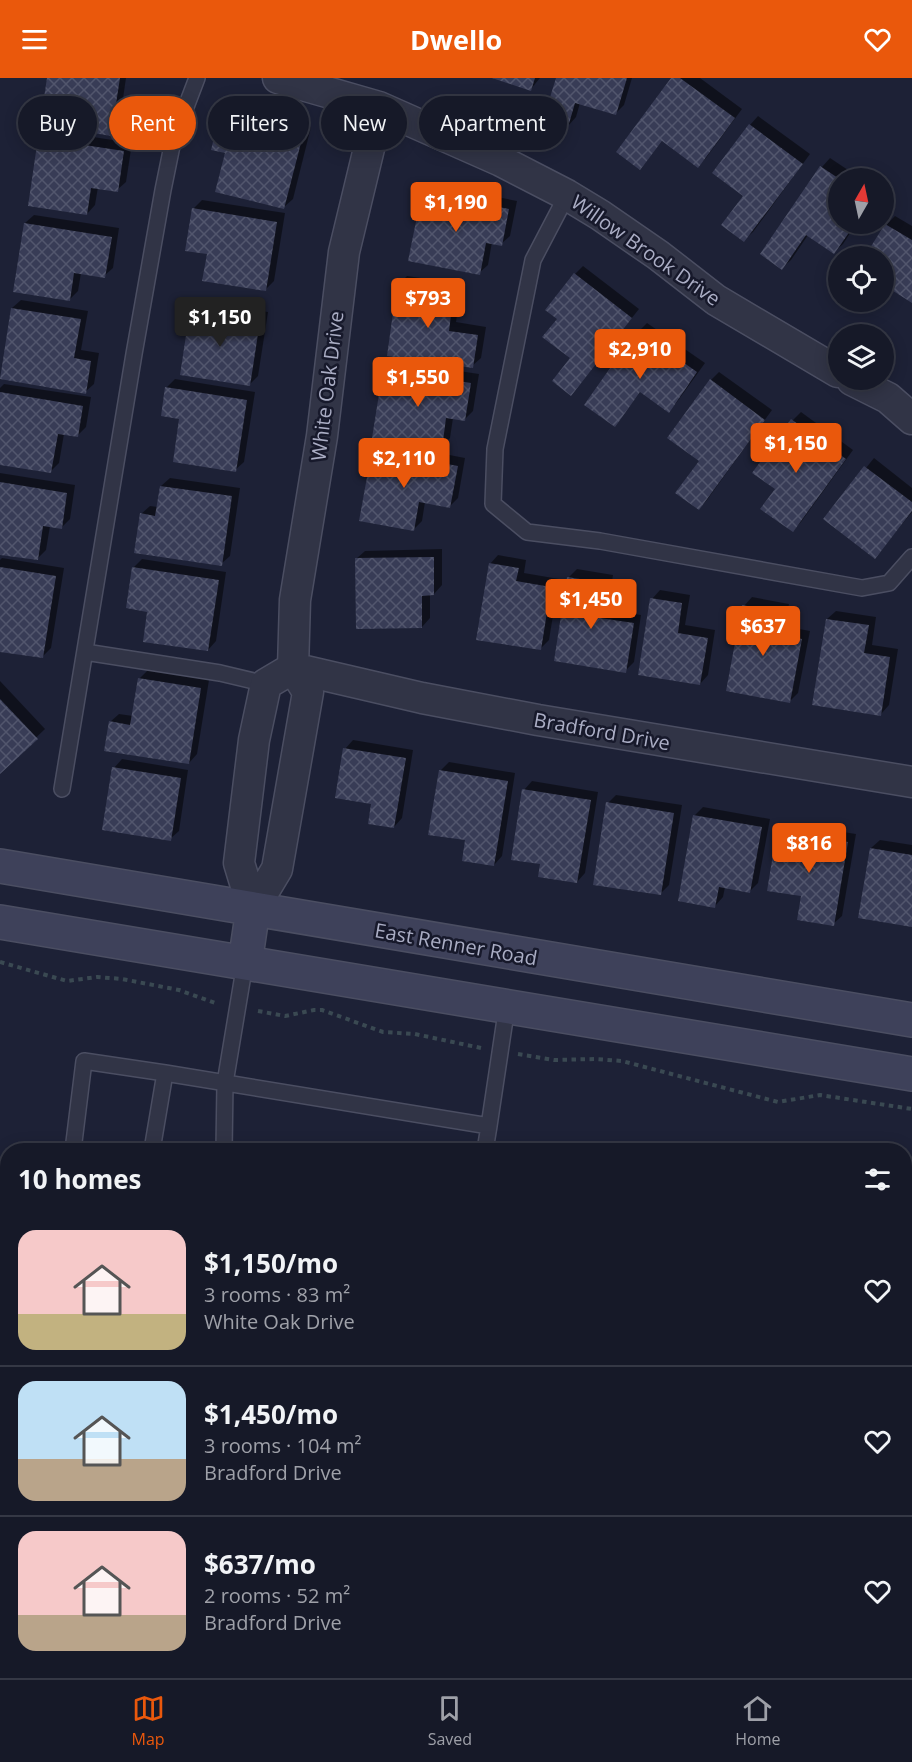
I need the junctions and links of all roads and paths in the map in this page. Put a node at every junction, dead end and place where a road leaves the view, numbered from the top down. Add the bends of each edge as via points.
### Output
1 (197, 78) edge
2 (278, 78) edge
3 (341, 96) edge
4 (407, 119) edge
5 (369, 150) edge
6 (567, 195) junction
7 (828, 366) edge
8 (872, 390) edge
9 (912, 419) edge
10 (912, 557) edge
11 (85, 652) junction
12 (293, 668) junction
13 (266, 684) junction
14 (912, 782) edge
15 (62, 789) dead end
16 (0, 867) edge
17 (253, 909) junction
18 (0, 922) edge
19 (0, 962) edge
20 (245, 963) junction
21 (507, 1006) junction
22 (238, 1008) junction
23 (912, 1020) edge
24 (500, 1051) junction
25 (165, 1073) junction
26 (912, 1074) edge
27 (225, 1083) junction
28 (912, 1109) edge
29 (489, 1126) junction
30 (74, 1143) edge
31 (153, 1143) edge
32 (224, 1143) edge
33 (486, 1143) edge

1 - 11 lane via 173,141 163,190
2 - 3 street, Willow Brook Drive
4 - 6 street, Willow Brook Drive
5 - 12 street, White Oak Drive via 344,252 322,436 295,600
6 - 7 street, Willow Brook Drive via 658,255 716,300
6 - 10 lane via 533,260 495,449 493,504 527,532 600,541 862,588 890,583
8 - 9 street
11 - 13 lane
11 - 15 lane
12 - 13 street
12 - 14 street, Bradford Drive via 538,720
12 - 17 street via 308,692 298,758 278,869
13 - 17 street via 254,740 239,863
16 - 17 main road, East Renner Road
17 - 20 main road
17 - 23 main road, East Renner Road
18 - 20 main road
19 - 22 path via 67,981 122,979 179,990 208,1002
20 - 21 main road
20 - 22 lane
21 - 24 lane
21 - 26 main road
22 - 24 path via 285,1016 322,1010 383,1032 416,1034
22 - 27 lane
24 - 28 path via 554,1060 622,1060 778,1102 820,1095
24 - 29 lane
25 - 27 lane
25 - 30 lane via 84,1061
25 - 31 lane
27 - 29 lane
27 - 32 lane
29 - 33 lane

